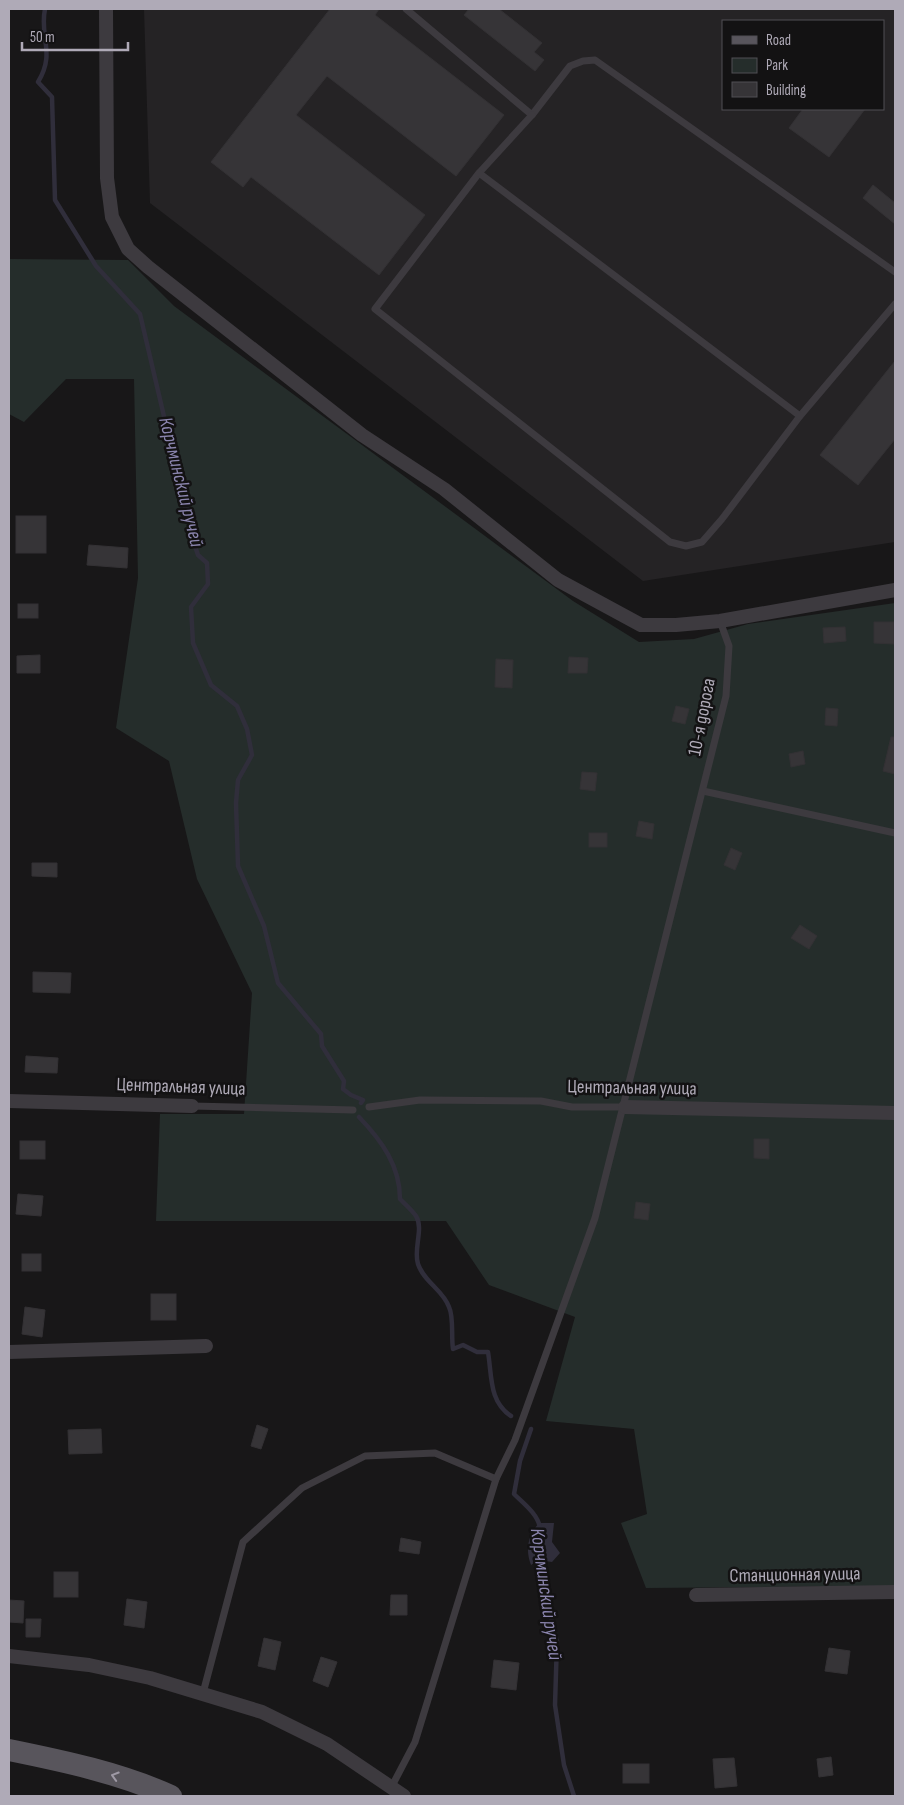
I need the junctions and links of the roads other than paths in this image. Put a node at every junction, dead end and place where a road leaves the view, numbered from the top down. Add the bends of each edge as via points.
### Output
1 (106, 9) edge
2 (406, 9) edge
3 (532, 115) junction
4 (479, 173) junction
5 (895, 272) edge
6 (895, 304) edge
7 (800, 416) junction
8 (895, 590) edge
9 (720, 621) junction
10 (704, 791) junction
11 (895, 833) edge
12 (9, 1101) edge
13 (192, 1106) joint
14 (625, 1106) junction
15 (368, 1108) dead end
16 (353, 1110) dead end
17 (895, 1113) edge
18 (206, 1346) dead end
19 (9, 1352) edge
20 (496, 1479) junction
21 (895, 1592) edge
22 (696, 1595) dead end
23 (9, 1656) edge
24 (203, 1693) junction
25 (9, 1750) edge
26 (392, 1786) junction
27 (166, 1795) edge
28 (404, 1796) edge

1 - 9 street via 107,178 112,217 128,248 362,435 444,489 558,580 641,625
2 - 3 lane
3 - 4 lane
3 - 5 lane via 570,66 596,60
4 - 7 lane
4 - 7 lane via 375,309 670,542 686,546 702,542
6 - 7 lane
8 - 9 street
9 - 10 lane, 10-я дорога via 729,646 726,696
10 - 11 lane
10 - 14 lane, 10-я дорога
12 - 13 street, Центральная улица
13 - 16 lane, Центральная улица
14 - 15 lane, Центральная улица via 572,1107 541,1101 420,1100
14 - 17 street, Центральная улица
14 - 20 lane, 10-я дорога via 595,1218 515,1440
18 - 19 street
20 - 24 lane via 434,1453 365,1456 302,1488 242,1542
20 - 26 lane, 10-я дорога via 415,1742
21 - 22 street, Станционная улица
23 - 24 street via 89,1665
24 - 26 street via 262,1712 326,1744
27 -> 25 main road via 116,1776
26 - 28 street

